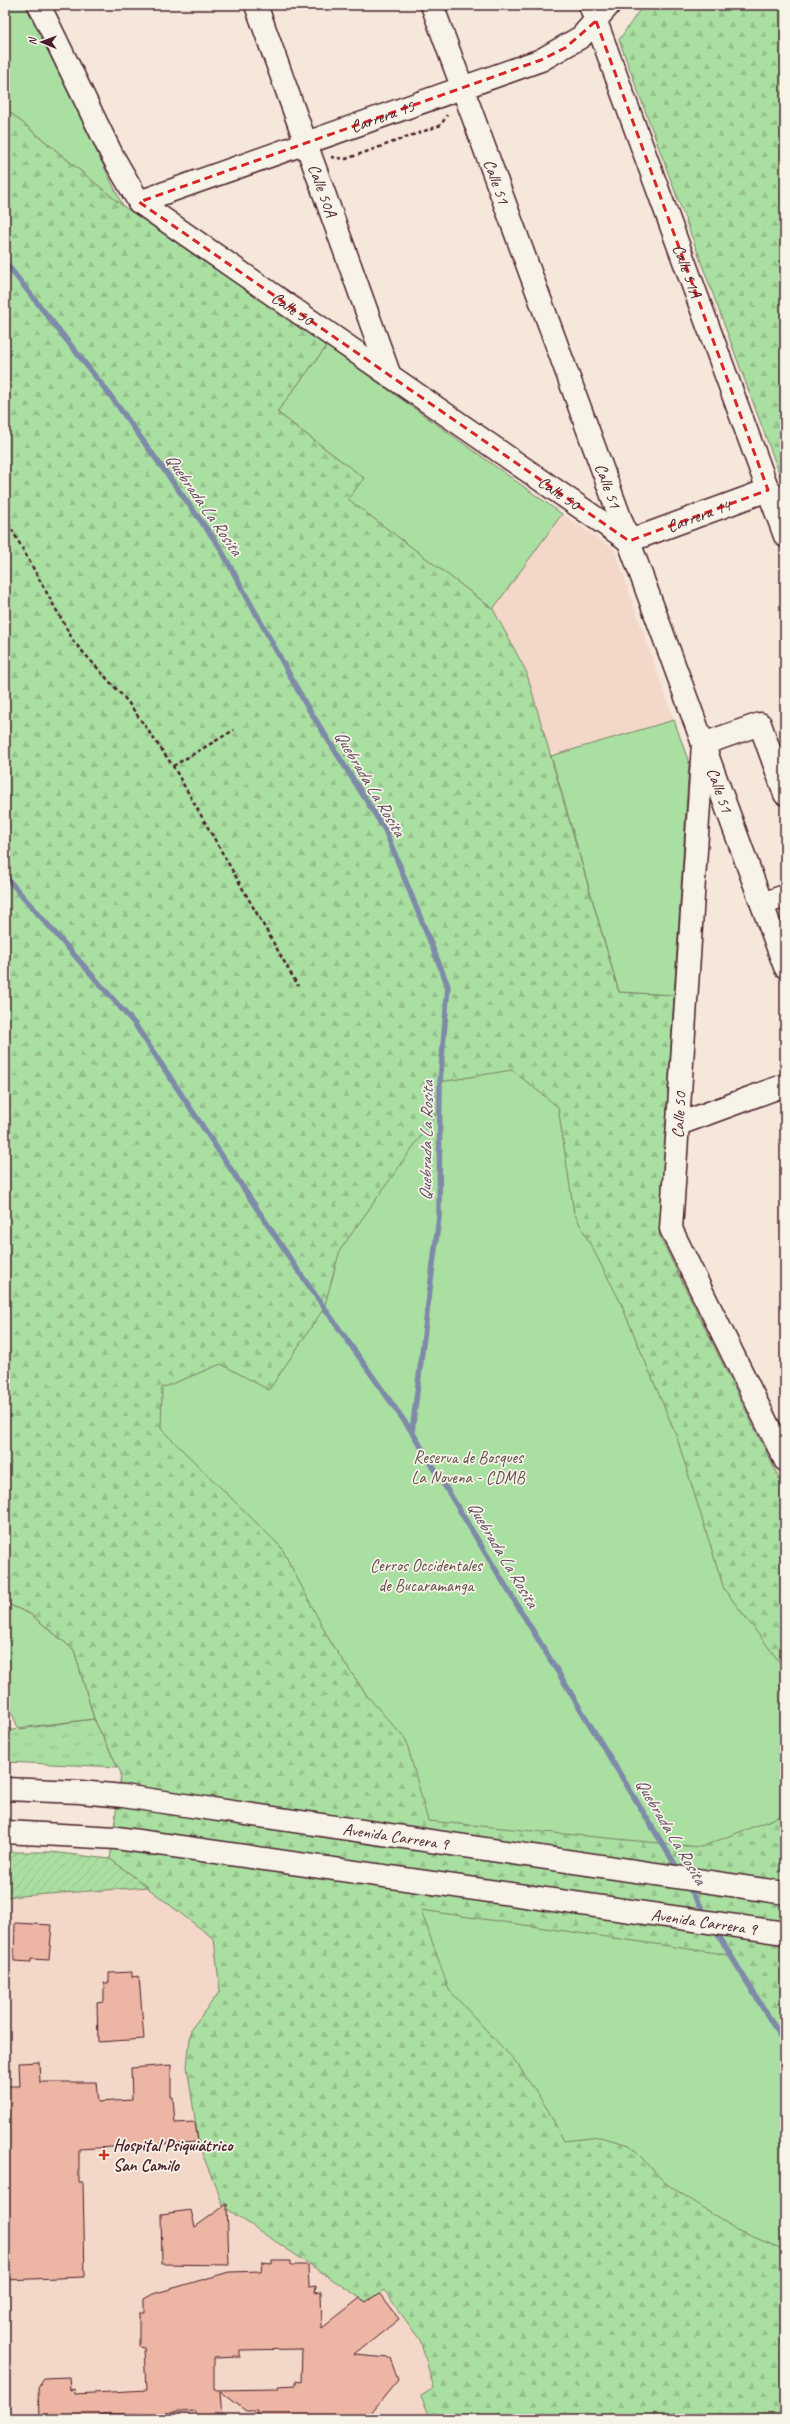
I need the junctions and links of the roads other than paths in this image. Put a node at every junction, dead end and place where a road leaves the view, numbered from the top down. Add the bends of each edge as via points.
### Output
1 (39, 5) edge
2 (256, 5) edge
3 (432, 5) edge
4 (599, 10) edge
5 (462, 88) junction
6 (306, 143) junction
7 (139, 202) junction
8 (390, 376) junction
9 (777, 497) edge
10 (785, 536) edge
11 (628, 541) junction
12 (703, 744) junction
13 (785, 794) edge
14 (785, 896) edge
15 (762, 904) junction
16 (785, 967) edge
17 (785, 1085) edge
18 (678, 1124) junction
19 (785, 1460) edge
20 (5, 1789) edge
21 (5, 1832) edge
22 (785, 1892) edge
23 (785, 1933) edge

1 - 7 street, Calle 50 via 112,156
2 - 6 street, Calle 50A
3 - 5 street, Calle 51
4 - 5 street, Carrera 15 via 565,48 541,60
4 - 9 street, Calle 51A
5 - 6 street, Carrera 15
5 - 11 street, Calle 51
6 - 7 street, Carrera 15
6 - 8 street, Calle 50A
7 - 8 street, Calle 50
8 - 11 street, Calle 50
9 - 10 street, Calle 51A
9 - 11 street, Carrera 14
11 - 12 street, Calle 51
12 - 13 street via 760,724
12 - 15 street, Calle 51
12 - 18 street, Calle 50
14 - 15 street
15 - 16 street, Calle 51
17 - 18 street
18 - 19 street, Calle 50 via 671,1229
20 - 22 street, Avenida Carrera 9 via 123,1796
21 - 23 street, Avenida Carrera 9 via 117,1838

